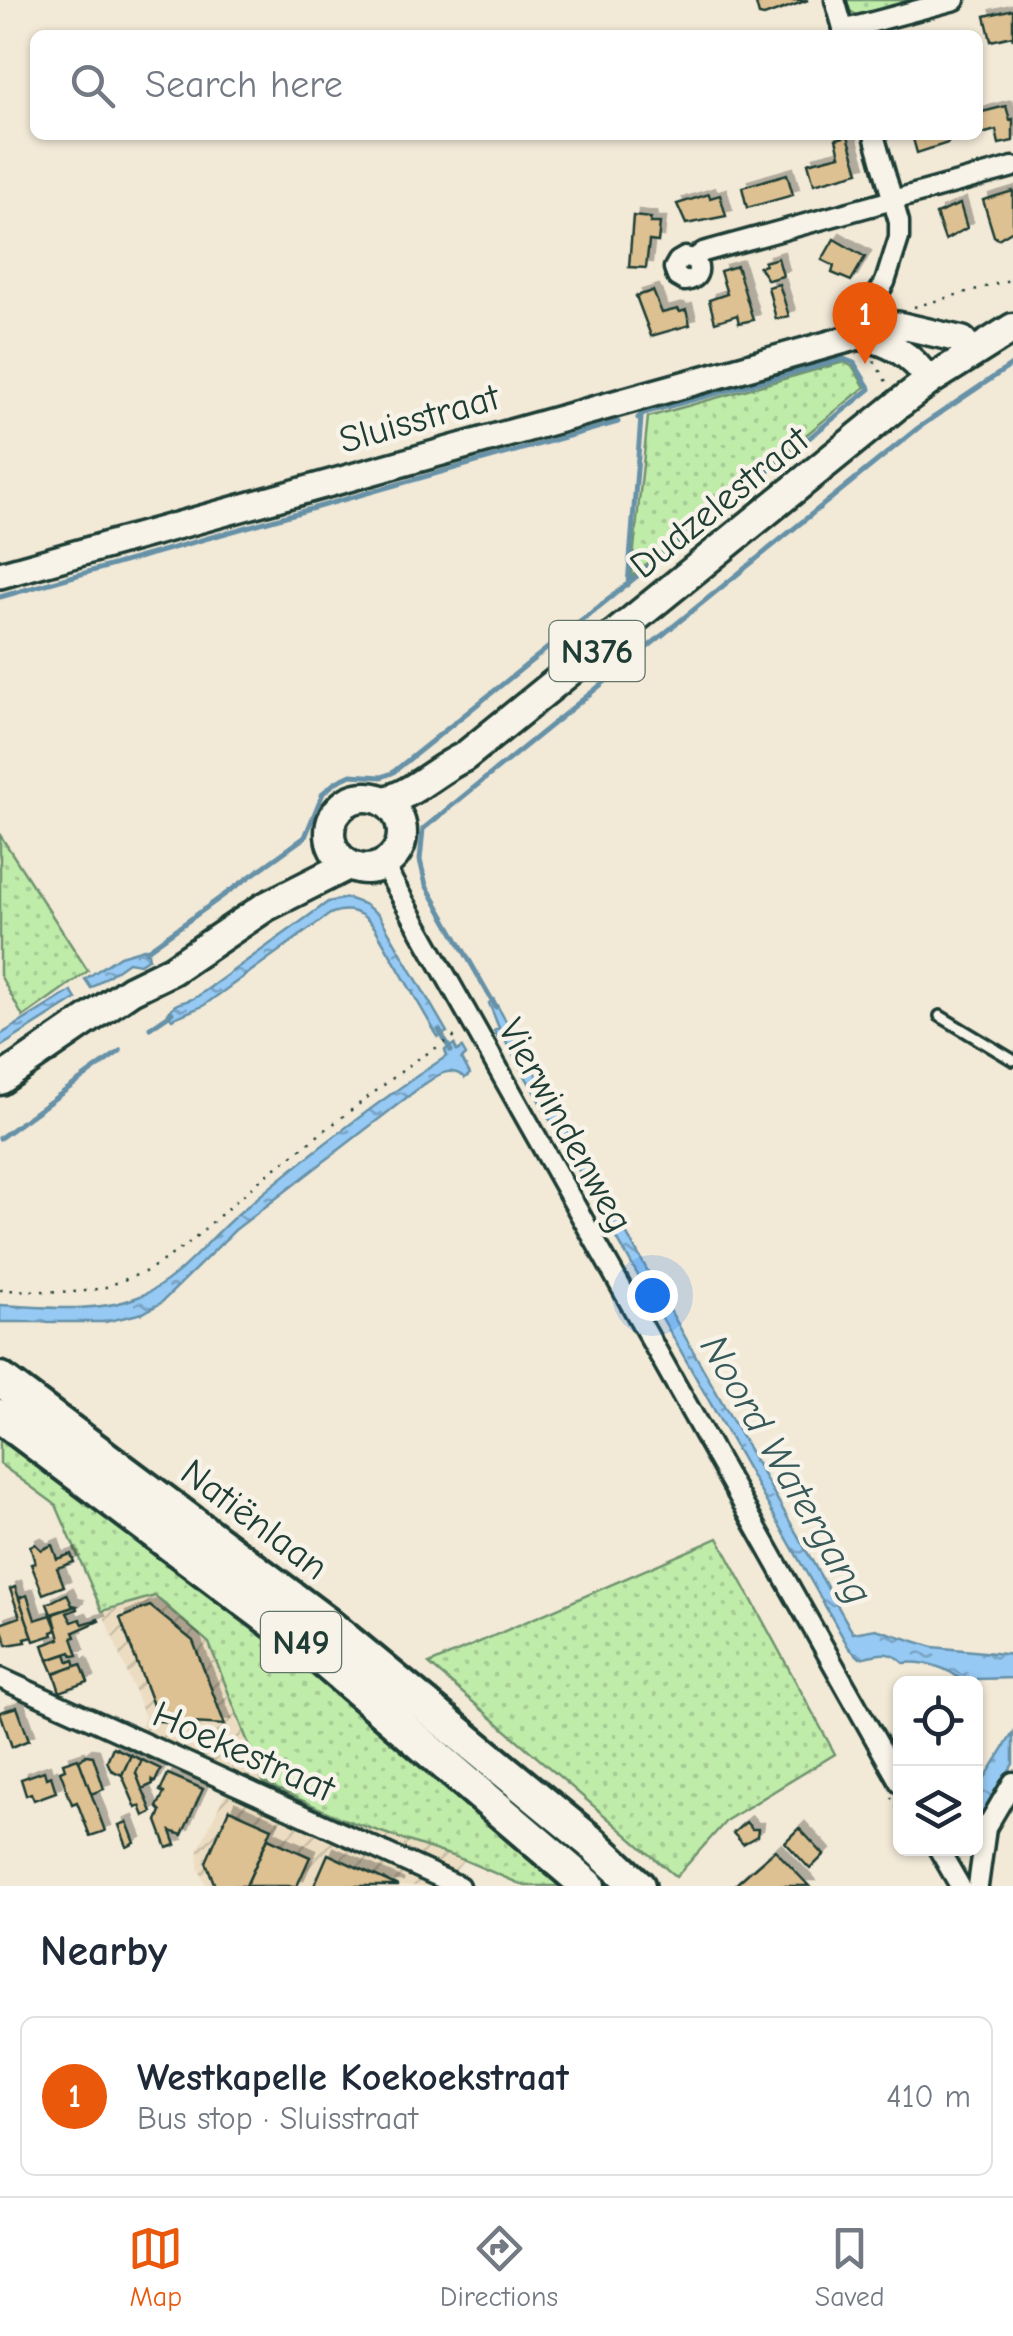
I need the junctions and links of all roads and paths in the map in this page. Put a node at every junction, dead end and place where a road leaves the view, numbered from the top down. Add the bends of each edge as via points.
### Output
1 (835, 0) edge
2 (955, 0) edge
3 (843, 30) edge
4 (851, 30) edge
5 (875, 140) edge
6 (1013, 167) edge
7 (892, 199) junction
8 (694, 259) dead end
9 (1013, 279) edge
10 (913, 308) dead end
11 (1013, 328) edge
12 (859, 336) junction
13 (973, 352) junction
14 (929, 380) junction
15 (900, 403) junction
16 (0, 575) edge
17 (392, 812) junction
18 (339, 853) junction
19 (383, 864) junction
20 (172, 970) junction
21 (940, 1016) dead end
22 (456, 1036) dead end
23 (1013, 1060) edge
24 (0, 1080) edge
25 (0, 1098) edge
26 (0, 1290) edge
27 (0, 1379) edge
28 (0, 1416) edge
29 (0, 1678) edge
30 (893, 1771) edge
31 (1013, 1782) edge
32 (943, 1856) edge
33 (979, 1884) edge
34 (459, 1886) edge
35 (588, 1886) edge
36 (638, 1886) edge
37 (960, 1886) edge

1 - 3 street
2 - 4 street
5 - 7 street
6 - 7 street
7 - 8 street
7 - 12 street via 899,238
9 - 10 path
11 - 13 main road, N376
12 - 13 street, Sluisstraat via 898,325 964,340
12 - 14 street via 890,344
12 - 15 path
12 - 16 street, Sluisstraat
13 - 14 main road, N376
14 - 15 main road, Dudzelestraat / N376
15 - 17 main road, Dudzelestraat / N376 via 464,757 448,781
17 - 18 main road via 370,797 344,804 330,828
17 - 19 main road, N376 via 399,846
18 - 19 main road via 371,868
18 - 20 main road
19 - 30 street, Vierwindenweg
20 - 24 main road via 130,990
20 - 25 main road via 138,1002
21 - 23 lane
22 - 26 path via 146,1271 79,1292
27 - 36 highway, Natiënlaan / N49 via 324,1622
28 - 35 highway, Natiënlaan / N49 via 314,1652
29 - 34 street, Hoekestraat
31 - 33 street via 986,1828
32 - 37 street

